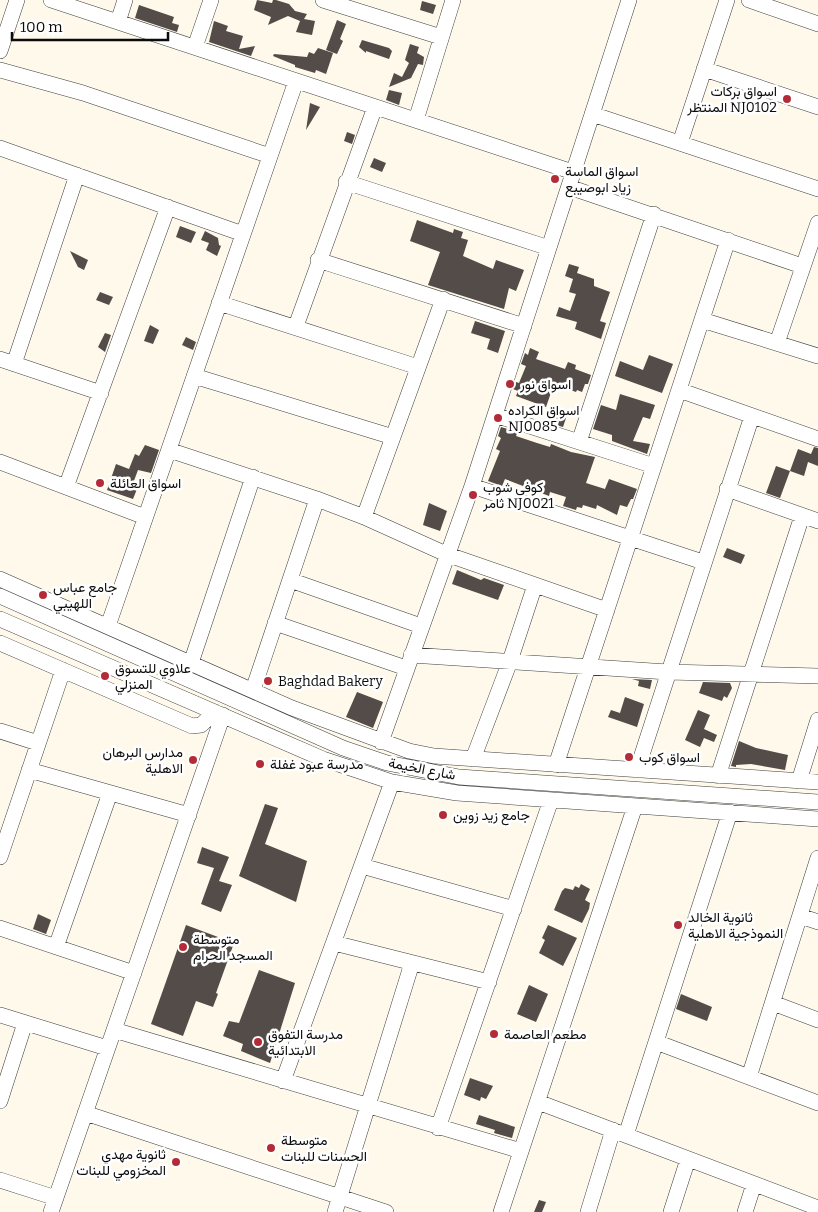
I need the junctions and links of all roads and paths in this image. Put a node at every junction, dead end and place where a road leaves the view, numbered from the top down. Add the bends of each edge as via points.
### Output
1 (17, 0) edge
2 (51, 0) edge
3 (125, 0) edge
4 (212, 0) edge
5 (323, 0) edge
6 (453, 0) edge
7 (629, 0) edge
8 (727, 0) edge
9 (749, 0) edge
10 (356, 5) edge
11 (118, 22) junction
12 (818, 24) edge
13 (441, 36) junction
14 (195, 47) junction
15 (0, 51) edge
16 (704, 69) junction
17 (0, 70) edge
18 (296, 81) junction
19 (375, 107) junction
20 (818, 107) edge
21 (592, 114) junction
22 (416, 120) junction
23 (680, 143) junction
24 (0, 148) edge
25 (270, 156) junction
26 (574, 172) junction
27 (77, 175) junction
28 (346, 182) junction
29 (569, 187) junction
30 (818, 189) edge
31 (168, 208) junction
32 (654, 214) junction
33 (818, 223) edge
34 (243, 234) junction
35 (728, 240) junction
36 (549, 248) junction
37 (318, 260) junction
38 (802, 266) junction
39 (443, 299) junction
40 (219, 303) junction
41 (702, 320) junction
42 (296, 326) junction
43 (524, 326) junction
44 (777, 343) junction
45 (818, 356) edge
46 (7, 361) edge
47 (418, 366) junction
48 (194, 376) junction
49 (679, 390) junction
50 (101, 393) junction
51 (494, 415) junction
52 (752, 416) junction
53 (393, 437) junction
54 (818, 439) edge
55 (579, 442) junction
56 (169, 450) junction
57 (0, 462) edge
58 (654, 466) junction
59 (253, 478) junction
60 (472, 486) junction
61 (66, 487) junction
62 (727, 489) junction
63 (316, 499) junction
64 (802, 516) junction
65 (146, 517) junction
66 (364, 517) junction
67 (818, 521) edge
68 (630, 538) junction
69 (446, 554) junction
70 (703, 562) junction
71 (0, 579) edge
72 (290, 580) junction
73 (535, 585) junction
74 (0, 596) edge
75 (607, 610) junction
76 (5, 621) edge
77 (275, 623) junction
78 (108, 626) junction
79 (421, 626) junction
80 (1, 643) edge
81 (122, 650) junction
82 (409, 662) junction
83 (191, 663) junction
84 (509, 664) junction
85 (588, 668) junction
86 (63, 670) junction
87 (118, 670) junction
88 (668, 672) junction
89 (751, 674) junction
90 (818, 676) edge
91 (202, 685) junction
92 (253, 690) junction
93 (186, 699) junction
94 (292, 708) junction
95 (219, 714) junction
96 (818, 720) edge
97 (285, 722) junction
98 (0, 731) edge
99 (381, 742) junction
100 (38, 743) junction
101 (473, 759) junction
102 (556, 765) junction
103 (30, 770) junction
104 (637, 770) junction
105 (718, 776) junction
106 (799, 781) junction
107 (392, 782) junction
108 (818, 782) edge
109 (110, 793) junction
110 (551, 800) junction
111 (818, 802) edge
112 (635, 806) junction
113 (730, 812) junction
114 (188, 815) junction
115 (818, 819) edge
116 (3, 841) edge
117 (0, 857) edge
118 (818, 858) edge
119 (362, 866) junction
120 (514, 909) junction
121 (800, 916) junction
122 (818, 922) edge
123 (0, 928) edge
124 (334, 943) junction
125 (56, 947) junction
126 (412, 963) junction
127 (134, 972) junction
128 (489, 982) junction
129 (773, 1002) junction
130 (0, 1015) edge
131 (818, 1020) edge
132 (25, 1023) junction
133 (114, 1030) junction
134 (656, 1042) junction
135 (107, 1048) junction
136 (749, 1077) junction
137 (283, 1081) junction
138 (0, 1101) edge
139 (538, 1102) junction
140 (818, 1103) edge
141 (366, 1106) junction
142 (85, 1113) junction
143 (438, 1128) junction
144 (620, 1133) junction
145 (521, 1151) junction
146 (688, 1159) junction
147 (0, 1180) edge
148 (754, 1184) junction
149 (340, 1196) junction
150 (53, 1205) edge
151 (818, 1208) edge
152 (334, 1212) edge
153 (386, 1212) edge
154 (500, 1212) edge
155 (588, 1212) edge
156 (671, 1212) edge
157 (745, 1212) edge

1 - 15 street
2 - 11 street
3 - 11 street
4 - 14 street
5 - 10 street
6 - 13 street
7 - 21 street
8 - 16 street
9 - 12 street
10 - 13 street
11 - 14 street
13 - 22 street
14 - 18 street
16 - 20 street
16 - 23 street
17 - 25 street via 83,93
18 - 19 street
18 - 25 street
19 - 22 street
19 - 28 street
21 - 23 street
21 - 26 street
22 - 26 street
23 - 30 street
24 - 27 street
25 - 34 street
26 - 29 street
27 - 31 street
27 - 46 street
28 - 36 street
28 - 37 street
29 - 32 street
29 - 36 street
31 - 34 street
31 - 50 street
32 - 35 street
32 - 55 street
33 - 38 street
34 - 40 street
35 - 38 street
35 - 41 street
36 - 43 street
37 - 39 street
37 - 42 street
38 - 44 street
39 - 43 street
39 - 47 street
40 - 42 street
40 - 48 street
41 - 44 street
41 - 49 street
42 - 47 street
43 - 51 street
44 - 45 street
46 - 50 street
47 - 53 street
48 - 53 street
48 - 56 street
49 - 52 street
49 - 58 street
50 - 61 street
51 - 55 street
51 - 60 street
52 - 54 street
52 - 62 street
53 - 66 street
55 - 58 street
56 - 59 street
56 - 65 street
57 - 61 street
58 - 68 street
59 - 63 street
59 - 83 street
60 - 68 street
60 - 69 street
61 - 65 street
62 - 64 street
62 - 70 street
63 - 66 street
63 - 72 street
64 - 67 street
64 - 89 street
65 - 78 street
66 - 69 street
68 - 70 street
68 - 75 street
69 - 73 street
69 - 79 street
70 - 88 street
71 - 78 street
72 - 77 street
72 - 79 street
73 - 75 street
73 - 84 street
74 - 81 street, شارع الخيمة
75 - 85 street
76 - 80 street
76 - 87 street, شارع الخيمة
77 - 82 street
77 - 92 street
78 - 83 street
79 - 82 street
80 - 86 street
81 - 87 street via 128,665 124,670
81 - 91 street, شارع الخيمة
82 - 84 street
82 - 99 street
83 - 92 street
84 - 85 street
84 - 101 street
85 - 88 street
85 - 102 street
86 - 95 street via 192,726 201,725
86 - 100 street
87 - 93 street, شارع الخيمة
88 - 89 street
88 - 104 street
89 - 90 street
89 - 105 street
91 - 93 street via 185,688 183,694
91 - 97 street, شارع الخيمة
92 - 94 street
93 - 95 street, شارع الخيمة
94 - 97 street
94 - 99 street
95 - 107 street, شارع الخيمة via 358,773
95 - 114 street
96 - 106 street
97 - 111 street, شارع الخيمة via 380,761 432,773
98 - 100 street
99 - 101 street via 434,756
100 - 103 street
101 - 102 street
102 - 104 street
103 - 109 street
103 - 116 street
104 - 105 street
105 - 106 street
106 - 108 street
107 - 110 street, شارع الخيمة via 457,793
107 - 119 street
109 - 114 street
109 - 125 street
110 - 112 street, شارع الخيمة
110 - 120 street
112 - 113 street, شارع الخيمة
112 - 139 street
113 - 115 street, شارع الخيمة
113 - 134 street
114 - 127 street
116 - 117 street
118 - 121 street
119 - 120 street
119 - 124 street
120 - 128 street
121 - 122 street
121 - 129 street
123 - 125 street
124 - 126 street
124 - 137 street
125 - 127 street
126 - 128 street
126 - 141 street
127 - 133 street
128 - 143 street
129 - 131 street
129 - 136 street
130 - 132 street
132 - 135 street
132 - 138 street
133 - 135 street
133 - 137 street
134 - 136 street
134 - 144 street
135 - 142 street
136 - 140 street
137 - 141 street
139 - 144 street
139 - 145 street
141 - 143 street
141 - 149 street
142 - 149 street
142 - 150 street
143 - 145 street
144 - 146 street
144 - 155 street
145 - 154 street
146 - 148 street
146 - 156 street
147 - 150 street
148 - 151 street
148 - 157 street
149 - 152 street
149 - 153 street

